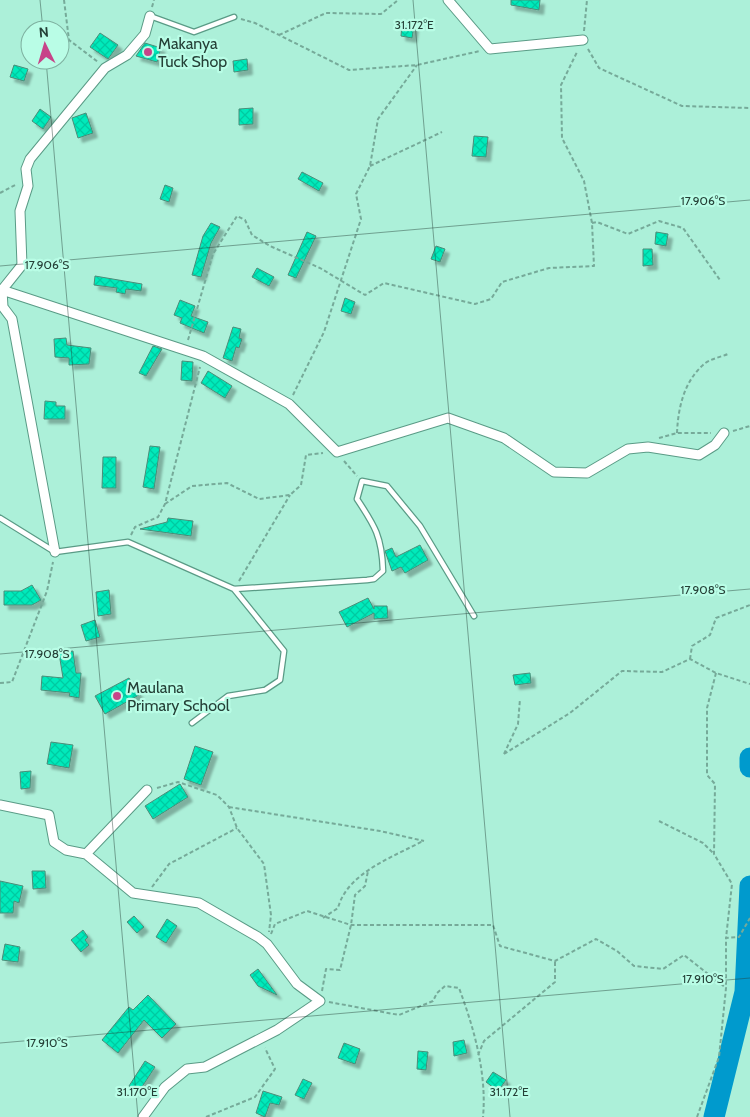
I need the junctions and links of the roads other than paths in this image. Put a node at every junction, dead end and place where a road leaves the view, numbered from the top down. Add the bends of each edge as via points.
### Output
1 (448, 0) edge
2 (150, 16) joint
3 (234, 17) road end
4 (583, 40) road end
5 (2, 290) junction
6 (724, 433) road end
7 (0, 518) edge
8 (55, 552) junction
9 (234, 589) junction
10 (474, 616) dead end
11 (192, 723) dead end
12 (148, 790) road end
13 (0, 805) edge
14 (86, 854) junction
15 (143, 1117) edge

1 - 4 street via 490,49
2 - 3 lane via 194,32
2 - 5 street via 145,34 127,55 105,68 30,159 26,169 28,186 20,211 22,265
5 - 6 street via 203,356 288,404 337,452 448,418 504,438 554,472 587,473 628,449 648,447 699,455
5 - 8 street via 3,308 12,319
7 - 8 lane
8 - 9 lane via 128,542
9 - 10 lane via 374,578 383,571 376,528 356,499 362,481 387,486 420,526
9 - 11 lane via 284,651 280,680 265,690 228,696
12 - 14 street
13 - 14 street via 49,815 54,842 66,850
14 - 15 street via 133,893 198,904 258,937 297,984 320,1001 277,1030 205,1067 187,1069 164,1087

